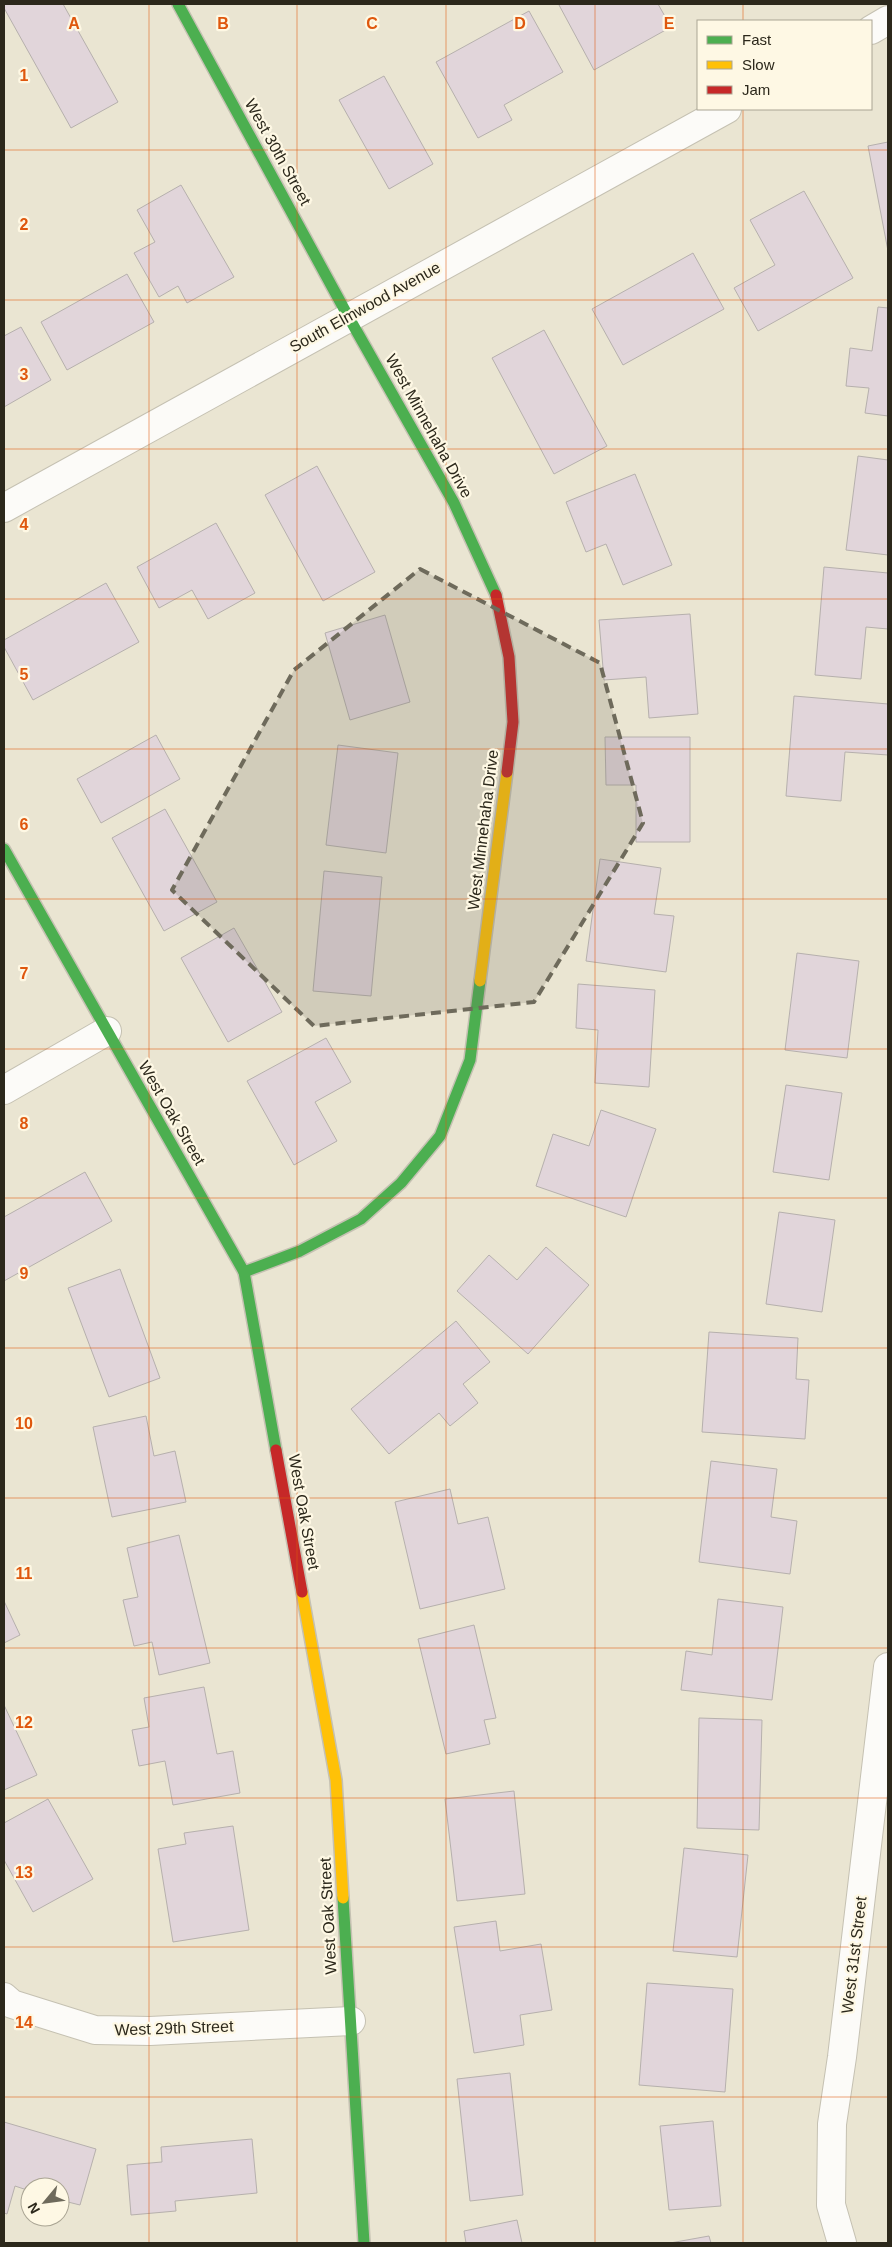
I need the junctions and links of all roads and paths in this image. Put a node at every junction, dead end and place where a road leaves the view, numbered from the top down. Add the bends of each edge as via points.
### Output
1 (178, 4) edge
2 (888, 20) edge
3 (872, 29) edge
4 (725, 110) edge
5 (348, 316) junction
6 (4, 508) edge
7 (4, 849) edge
8 (107, 1031) junction
9 (4, 1090) edge
10 (244, 1272) junction
11 (888, 1667) edge
12 (4, 1997) edge
13 (350, 2021) junction
14 (364, 2243) edge
15 (842, 2243) edge

1 - 5 street, West 30th Street
2 - 3 street
4 - 5 street, South Elmwood Avenue
5 - 6 street, South Elmwood Avenue
5 - 10 street, West Minnehaha Drive via 454,503 495,591 509,657 513,722 470,1060 440,1136 402,1183 361,1219 300,1251
7 - 8 street, West Oak Street
8 - 9 street
8 - 10 street, West Oak Street
10 - 13 street, West Oak Street via 336,1780
11 - 15 street, West 31st Street via 832,2124 832,2205
12 - 13 street, West 29th Street via 12,2004 95,2030 150,2031
13 - 14 street, West Oak Street

